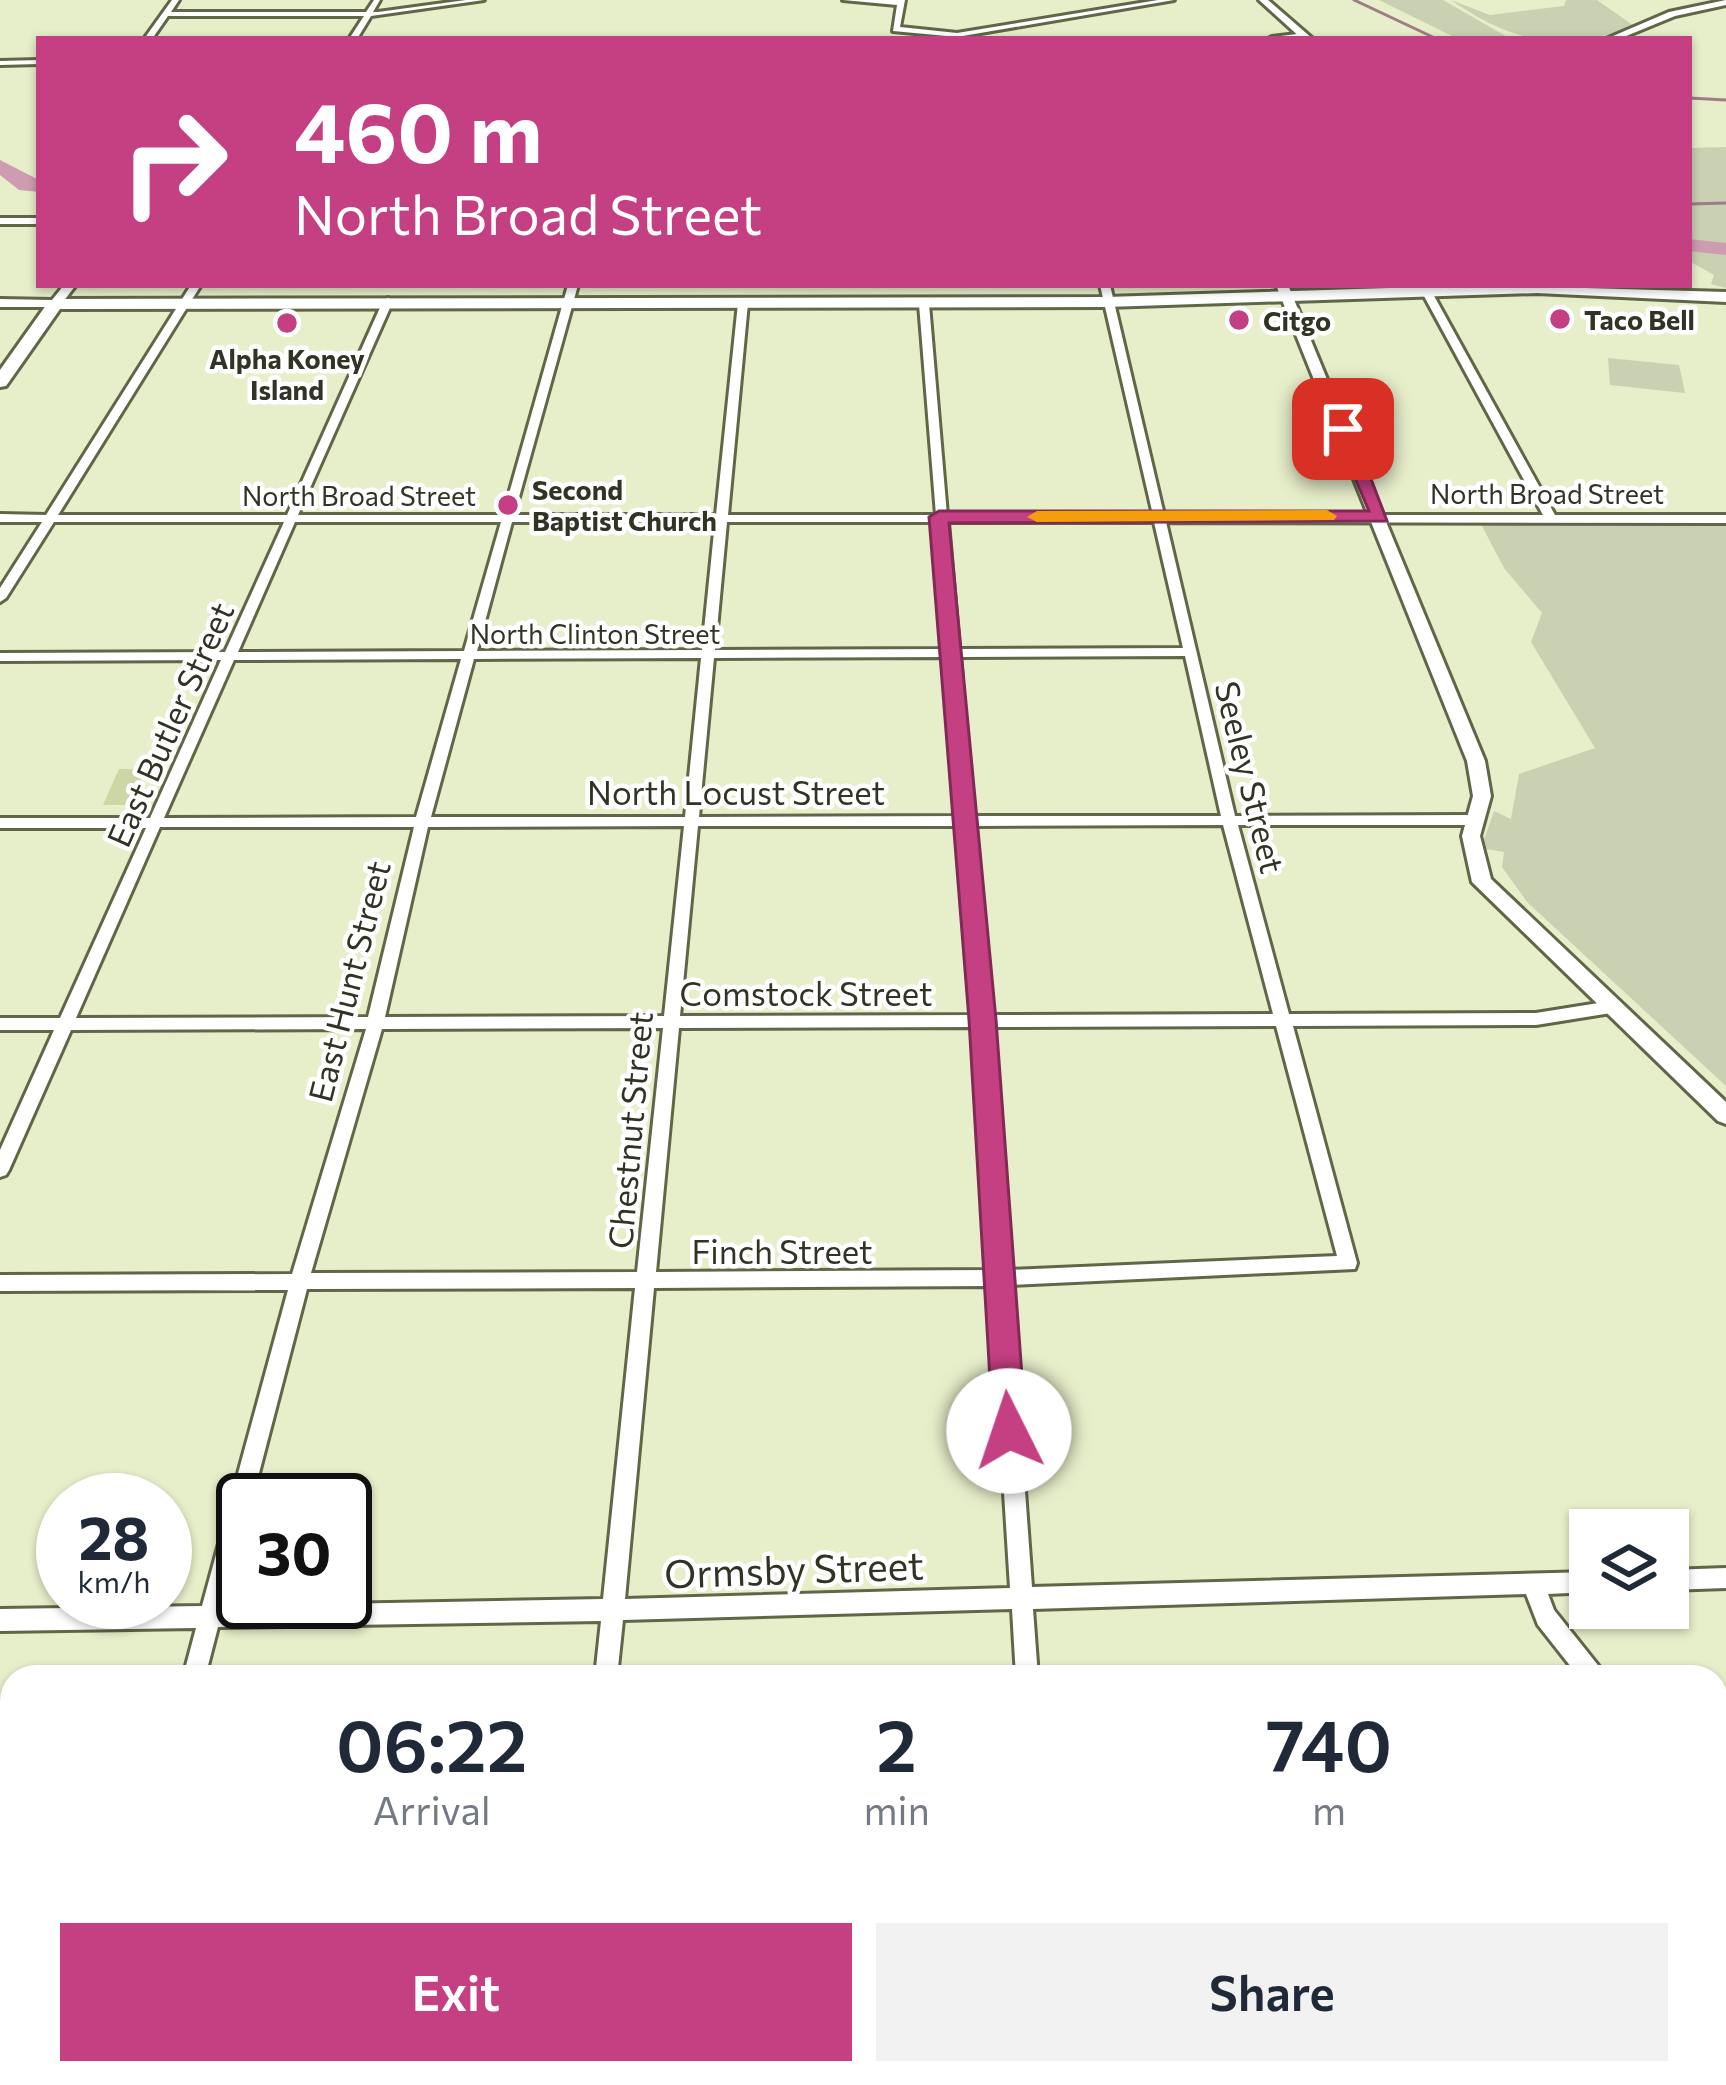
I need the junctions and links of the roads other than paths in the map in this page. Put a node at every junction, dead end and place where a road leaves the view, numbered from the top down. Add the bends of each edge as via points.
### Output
1 (176, 0) edge
2 (377, 0) edge
3 (481, 0) edge
4 (846, 0) edge
5 (1171, 0) edge
6 (1263, 0) edge
7 (901, 1) edge
8 (1726, 2) edge
9 (165, 14) junction
10 (368, 14) junction
11 (150, 36) edge
12 (355, 36) edge
13 (1304, 36) edge
14 (1619, 36) edge
15 (36, 62) edge
16 (0, 63) edge
17 (0, 221) edge
18 (36, 221) edge
19 (68, 288) edge
20 (194, 288) edge
21 (1424, 288) edge
22 (1284, 289) edge
23 (1105, 293) edge
24 (572, 294) edge
25 (1726, 297) edge
26 (388, 301) junction
27 (185, 302) junction
28 (0, 303) edge
29 (743, 303) junction
30 (55, 304) junction
31 (924, 304) junction
32 (0, 382) edge
33 (1158, 516) junction
34 (939, 517) junction
35 (1381, 517) junction
36 (1550, 517) junction
37 (0, 518) edge
38 (50, 518) junction
39 (510, 519) junction
40 (722, 519) junction
41 (1726, 519) edge
42 (290, 520) junction
43 (0, 598) edge
44 (1190, 652) junction
45 (228, 655) junction
46 (952, 655) junction
47 (468, 656) junction
48 (0, 657) edge
49 (709, 658) junction
50 (1229, 818) junction
51 (1472, 820) junction
52 (693, 821) junction
53 (965, 821) junction
54 (422, 822) junction
55 (0, 823) edge
56 (154, 824) junction
57 (1611, 1007) junction
58 (983, 1020) junction
59 (1282, 1020) junction
60 (672, 1022) junction
61 (0, 1024) edge
62 (64, 1024) junction
63 (375, 1024) junction
64 (1726, 1115) edge
65 (0, 1170) edge
66 (1348, 1263) joint
67 (998, 1279) junction
68 (649, 1280) junction
69 (301, 1282) junction
70 (0, 1283) edge
71 (1726, 1579) edge
72 (1689, 1580) edge
73 (1569, 1583) edge
74 (1533, 1584) junction
75 (1021, 1595) junction
76 (612, 1610) junction
77 (211, 1616) junction
78 (0, 1619) edge
79 (197, 1665) edge
80 (607, 1665) edge
81 (1026, 1665) edge
82 (1584, 1665) edge

1 - 9 street
2 - 10 street
3 - 10 street
4 - 7 street
5 - 7 street via 938,36 896,29
6 - 13 street
8 - 14 street
9 - 10 street
9 - 11 street
10 - 12 street
15 - 16 street
17 - 18 street
19 - 30 street
20 - 27 street
21 - 22 main road
21 - 25 main road
21 - 36 street
22 - 23 main road
22 - 35 street
23 - 31 main road
23 - 33 street, Seeley Street
24 - 26 main road
24 - 29 main road
24 - 39 street, East Hunt Street
26 - 27 main road
26 - 42 street, East Butler Street
27 - 30 main road
27 - 38 street
28 - 30 street
29 - 31 main road
29 - 40 street, Chestnut Street
30 - 32 main road
31 - 34 street
33 - 34 street, North Broad Street
33 - 35 street, North Broad Street
33 - 44 street, Seeley Street
34 - 40 street, North Broad Street
34 - 46 street
35 - 36 street, North Broad Street
35 - 51 street via 1476,761 1482,796
36 - 41 street, North Broad Street
37 - 38 street, North Broad Street
38 - 42 street, North Broad Street
38 - 43 street
39 - 40 street, North Broad Street
39 - 42 street, North Broad Street
39 - 47 street, East Hunt Street
40 - 49 street, Chestnut Street
42 - 45 street, East Butler Street
44 - 46 street, North Clinton Street
44 - 50 street, Seeley Street
45 - 47 street, North Clinton Street
45 - 48 street, North Clinton Street
45 - 56 street, East Butler Street
46 - 49 street, North Clinton Street
46 - 53 street
47 - 49 street, North Clinton Street
47 - 54 street, East Hunt Street
49 - 52 street, Chestnut Street
50 - 51 street, North Locust Street
50 - 53 street, North Locust Street
50 - 59 street, Seeley Street
51 - 57 street via 1483,882
52 - 53 street, North Locust Street
52 - 54 street, North Locust Street
52 - 60 street, Chestnut Street
53 - 58 street
54 - 56 street, North Locust Street
54 - 63 street, East Hunt Street
55 - 56 street, North Locust Street
56 - 62 street, East Butler Street
57 - 59 street, Comstock Street via 1536,1019
57 - 64 street
58 - 59 street, Comstock Street
58 - 60 street, Comstock Street
58 - 67 street
59 - 66 street, Seeley Street
60 - 63 street, Comstock Street
60 - 68 street, Chestnut Street
61 - 62 street, Comstock Street
62 - 63 street, Comstock Street
62 - 65 street, East Butler Street
63 - 69 street, East Hunt Street
66 - 67 street, Finch Street
67 - 68 street, Finch Street
67 - 75 street
68 - 69 street, Finch Street
68 - 76 street, Chestnut Street
69 - 70 street, Finch Street
69 - 77 street, East Hunt Street
71 - 72 street
73 - 74 street, Ormsby Street
74 - 75 street, Ormsby Street
74 - 82 street via 1546,1617
75 - 76 street, Ormsby Street
75 - 81 street
76 - 77 street, Ormsby Street
76 - 80 street, Chestnut Street
77 - 78 street, Ormsby Street
77 - 79 street, East Hunt Street

